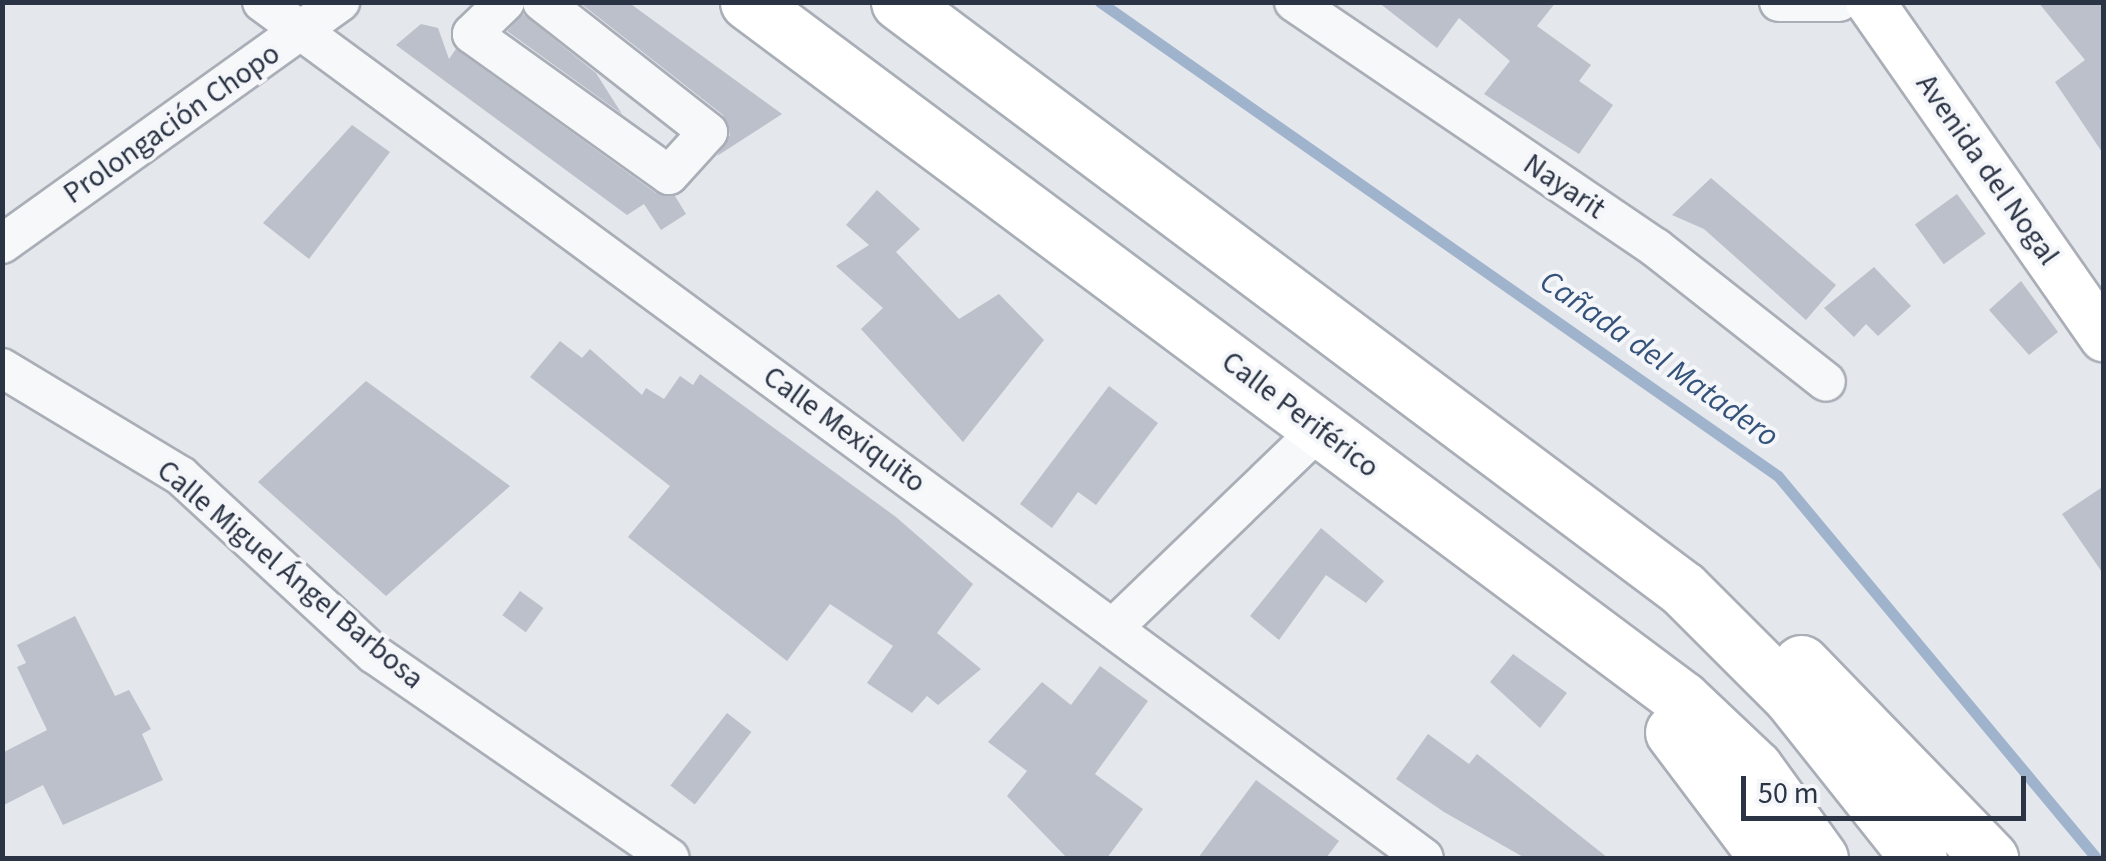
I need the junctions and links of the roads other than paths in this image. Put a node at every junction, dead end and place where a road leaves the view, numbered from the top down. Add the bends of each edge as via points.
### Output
1 (262, 2) edge
2 (340, 2) edge
3 (542, 2) edge
4 (748, 2) edge
5 (899, 2) edge
6 (1294, 2) edge
7 (1778, 2) edge
8 (1840, 2) edge
9 (1870, 2) edge
10 (486, 8) edge
11 (303, 32) junction
12 (2, 244) edge
13 (2104, 338) edge
14 (2, 368) edge
15 (1826, 382) dead end
16 (1320, 429) junction
17 (1433, 516) junction
18 (1684, 588) junction
19 (1114, 628) junction
20 (670, 858) edge
21 (1424, 858) edge
22 (1768, 858) edge
23 (1820, 858) edge
24 (1919, 858) edge
25 (1990, 858) edge

1 - 11 street, Calle Mexiquito
2 - 11 street, Prolongación Chopo
3 - 10 street via 708,132 669,174 472,34
4 - 16 highway, Calle Periférico
5 - 18 highway
6 - 15 street, Nayarit via 1656,248
7 - 8 street via 1819,10
9 - 13 main road, Avenida del Nogal
11 - 12 street, Prolongación Chopo
11 - 19 street, Calle Mexiquito
14 - 20 street, Calle Miguel Ángel Barbosa via 181,476 374,654
16 - 17 highway, Calle Periférico
16 - 19 street
17 - 22 highway via 1654,712
17 - 23 highway, Calle Periférico via 1682,699 1755,768
18 - 24 highway via 1790,696
18 - 25 highway via 1785,648 1873,728
19 - 21 street, Calle Mexiquito

